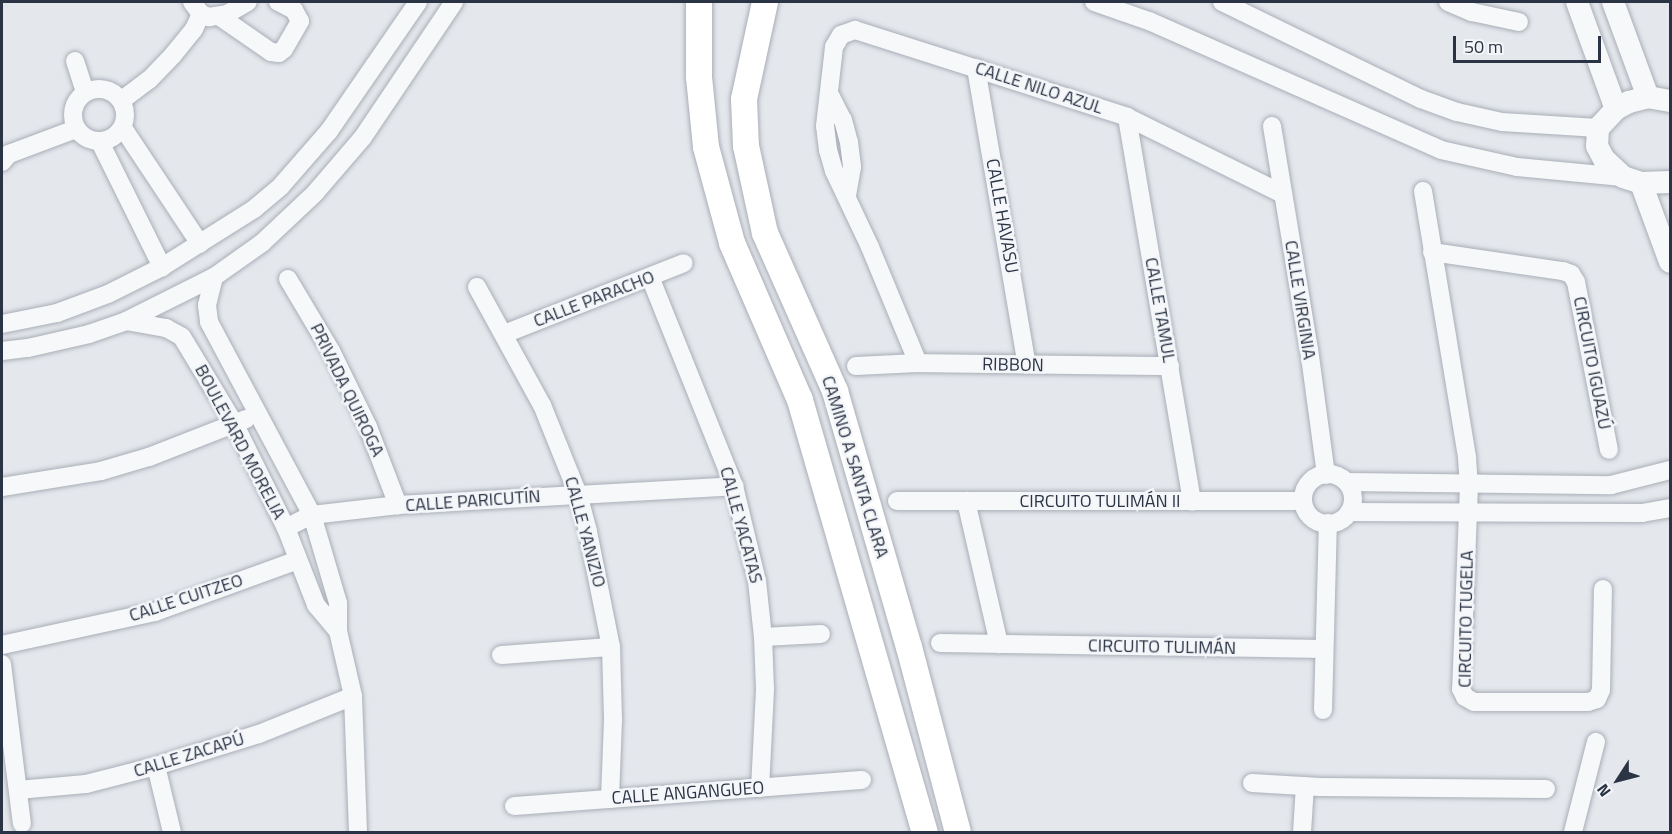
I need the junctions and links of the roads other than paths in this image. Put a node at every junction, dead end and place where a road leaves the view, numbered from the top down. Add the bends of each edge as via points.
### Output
1 (248, 2) edge
2 (278, 2) edge
3 (418, 2) edge
4 (454, 2) edge
5 (699, 2) edge
6 (765, 2) edge
7 (1094, 2) edge
8 (1222, 2) edge
9 (1448, 2) edge
10 (1577, 2) edge
11 (1612, 2) edge
12 (1470, 7) edge
13 (204, 11) edge
14 (1519, 22) dead end
15 (75, 61) dead end
16 (976, 68) junction
17 (85, 92) junction
18 (1648, 97) junction
19 (122, 100) junction
20 (1671, 101) edge
21 (1616, 109) junction
22 (1127, 117) junction
23 (1272, 126) dead end
24 (123, 128) junction
25 (1598, 128) junction
26 (76, 129) junction
27 (100, 142) junction
28 (4, 154) edge
29 (1632, 180) junction
30 (1671, 182) edge
31 (1423, 191) dead end
32 (1283, 195) junction
33 (200, 244) junction
34 (1432, 252) junction
35 (1671, 262) edge
36 (684, 263) dead end
37 (162, 267) junction
38 (214, 277) junction
39 (650, 277) junction
40 (288, 279) dead end
41 (477, 286) dead end
42 (126, 321) junction
43 (209, 322) junction
44 (2, 324) edge
45 (504, 334) junction
46 (182, 337) junction
47 (2, 351) edge
48 (918, 363) junction
49 (1027, 365) junction
50 (856, 366) dead end
51 (1170, 366) junction
52 (258, 413) junction
53 (235, 425) junction
54 (1609, 450) dead end
55 (1671, 470) edge
56 (1326, 475) junction
57 (1347, 482) junction
58 (1469, 485) junction
59 (1611, 485) junction
60 (734, 486) junction
61 (2, 487) edge
62 (578, 494) junction
63 (897, 501) dead end
64 (966, 501) junction
65 (1302, 501) junction
66 (1192, 502) junction
67 (398, 506) junction
68 (1671, 508) edge
69 (1349, 512) junction
70 (1468, 512) junction
71 (1609, 512) junction
72 (312, 515) junction
73 (1328, 523) junction
74 (286, 528) junction
75 (298, 560) junction
76 (1603, 589) dead end
77 (338, 631) junction
78 (821, 634) dead end
79 (763, 638) junction
80 (940, 643) dead end
81 (999, 644) junction
82 (2, 645) edge
83 (611, 647) junction
84 (1324, 649) junction
85 (501, 656) dead end
86 (2, 664) edge
87 (354, 696) junction
88 (1323, 710) dead end
89 (1596, 742) dead end
90 (156, 766) junction
91 (862, 780) dead end
92 (1251, 783) dead end
93 (1305, 786) junction
94 (760, 788) junction
95 (1546, 789) dead end
96 (18, 790) junction
97 (610, 799) junction
98 (514, 806) dead end
99 (22, 824) dead end
100 (172, 832) edge
101 (358, 832) edge
102 (925, 832) edge
103 (958, 832) edge
104 (1302, 832) edge
105 (1573, 832) edge

1 - 13 street via 236,10
2 - 13 street via 294,10 300,21 279,53 271,52
3 - 33 street via 352,101 300,165 254,209
4 - 38 street via 363,137 315,193 262,243
5 - 102 main road, CAMINO A SANTA CLARA via 699,77 708,158 732,243 800,400
6 - 103 main road, CAMINO A SANTA CLARA via 744,99 746,146 765,232 835,391
7 - 29 street via 1149,21 1441,150 1517,167
8 - 25 street via 1421,99 1457,112 1502,123
9 - 12 street
10 - 21 street
11 - 18 street
12 - 14 street
13 - 19 street via 173,56
15 - 17 street
16 - 22 street, CALLE NILO AZUL
16 - 48 street, CALLE NILO AZUL via 855,30 841,35 834,47 825,126 828,150
16 - 49 street, CALLE HAVASU
17 - 19 street via 105,89
17 - 26 street via 73,109
18 - 20 street
18 - 21 street
19 - 24 street via 126,114
21 - 25 street
22 - 32 street, CALLE NILO AZUL
22 - 51 street, CALLE TAMUL
23 - 32 street, CALLE VIRGINIA
24 - 27 street via 113,138
24 - 33 street
25 - 29 street via 1597,146 1604,159
26 - 27 street via 86,139
26 - 28 street
27 - 37 street
29 - 30 street
29 - 35 street
31 - 34 street
32 - 56 street, CALLE VIRGINIA
33 - 37 street
34 - 54 street, CIRCUITO IGUAZÚ via 1571,274 1576,282
34 - 58 street
36 - 39 street, CALLE PARACHO
37 - 44 street via 108,294 57,313
38 - 42 street
38 - 43 street via 207,305
39 - 45 street, CALLE PARACHO
39 - 60 street, CALLE YACATAS
40 - 67 street, PRIVADA QUIROGA via 331,351 368,427
41 - 45 street, CALLE YANIZIO
42 - 46 street via 166,328
42 - 47 street via 89,334
43 - 46 street
43 - 52 street, BOULEVARD MORELIA
45 - 62 street, CALLE YANIZIO via 542,405
46 - 53 street, BOULEVARD MORELIA
48 - 49 street, RIBBON
48 - 50 street, RIBBON
49 - 51 street, RIBBON
51 - 66 street, CALLE TAMUL
52 - 53 street
52 - 72 street, BOULEVARD MORELIA
53 - 61 street via 101,471
53 - 74 street, BOULEVARD MORELIA
55 - 59 street
56 - 57 street via 1333,474
56 - 65 street via 1318,475 1306,486
57 - 58 street
57 - 69 street via 1353,497
58 - 59 street
58 - 70 street
59 - 71 street
60 - 62 street, CALLE PARICUTÍN
60 - 79 street, CALLE YACATAS via 757,581
62 - 67 street, CALLE PARICUTÍN
62 - 83 street, CALLE YANIZIO
63 - 64 street, CIRCUITO TULIMÁN II
64 - 66 street, CIRCUITO TULIMÁN II
64 - 81 street
65 - 66 street, CIRCUITO TULIMÁN II
65 - 73 street via 1308,515 1322,524
67 - 72 street, CALLE PARICUTÍN
68 - 71 street via 1642,513
69 - 70 street
69 - 73 street via 1337,522
70 - 71 street
70 - 76 street, CIRCUITO TUGELA via 1461,689 1465,697 1474,702 1597,699 1601,690
72 - 74 street, CALLE PARICUTÍN
72 - 77 street, BOULEVARD MORELIA via 338,603
73 - 84 street
74 - 75 street, BOULEVARD MORELIA
75 - 77 street, BOULEVARD MORELIA via 316,605
75 - 82 street, CALLE CUITZEO via 155,612
77 - 87 street, BOULEVARD MORELIA
78 - 79 street
79 - 94 street, CALLE YACATAS via 765,690
80 - 81 street, CIRCUITO TULIMÁN
81 - 84 street, CIRCUITO TULIMÁN
83 - 85 street
83 - 97 street, CALLE YANIZIO
84 - 88 street
86 - 96 street
87 - 90 street, CALLE ZACAPÚ via 259,734
87 - 101 street, BOULEVARD MORELIA
89 - 105 street
90 - 96 street, CALLE ZACAPÚ via 86,784
90 - 100 street
91 - 94 street, CALLE ANGANGUEO
92 - 93 street
93 - 95 street
93 - 104 street
94 - 97 street, CALLE ANGANGUEO
96 - 99 street
97 - 98 street, CALLE ANGANGUEO

